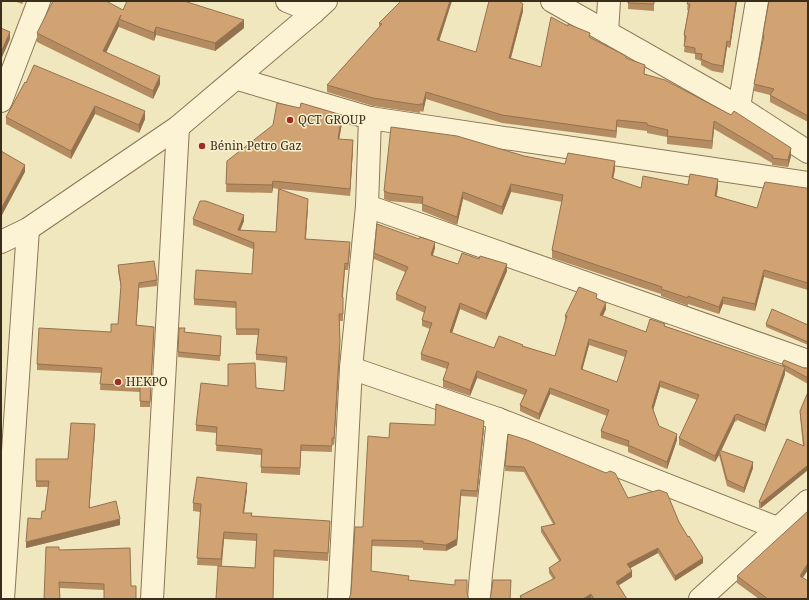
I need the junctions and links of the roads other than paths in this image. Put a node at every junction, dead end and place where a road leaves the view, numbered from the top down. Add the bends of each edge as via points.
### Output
1 (39, 1) edge
2 (287, 1) edge
3 (552, 1) edge
4 (609, 1) edge
5 (757, 1) edge
6 (320, 7) edge
7 (607, 32) junction
8 (238, 79) junction
9 (1, 101) edge
10 (739, 107) junction
11 (370, 118) junction
12 (178, 127) junction
13 (808, 152) edge
14 (808, 183) edge
15 (367, 206) junction
16 (28, 229) junction
17 (1, 242) edge
18 (808, 361) edge
19 (351, 368) junction
20 (498, 419) junction
21 (808, 501) edge
22 (776, 528) junction
23 (2, 599) edge
24 (152, 599) edge
25 (339, 599) edge
26 (479, 599) edge
27 (700, 599) edge

1 - 9 street
2 - 6 street
3 - 7 street
4 - 7 street
5 - 10 street
6 - 8 street
7 - 10 street
8 - 11 street
8 - 12 street
10 - 13 street
11 - 14 street
11 - 15 street
12 - 16 street
12 - 24 street
15 - 18 street
15 - 19 street
16 - 17 street
16 - 23 street
19 - 20 street
19 - 25 street
20 - 22 street
20 - 26 street
21 - 22 street
22 - 27 street

